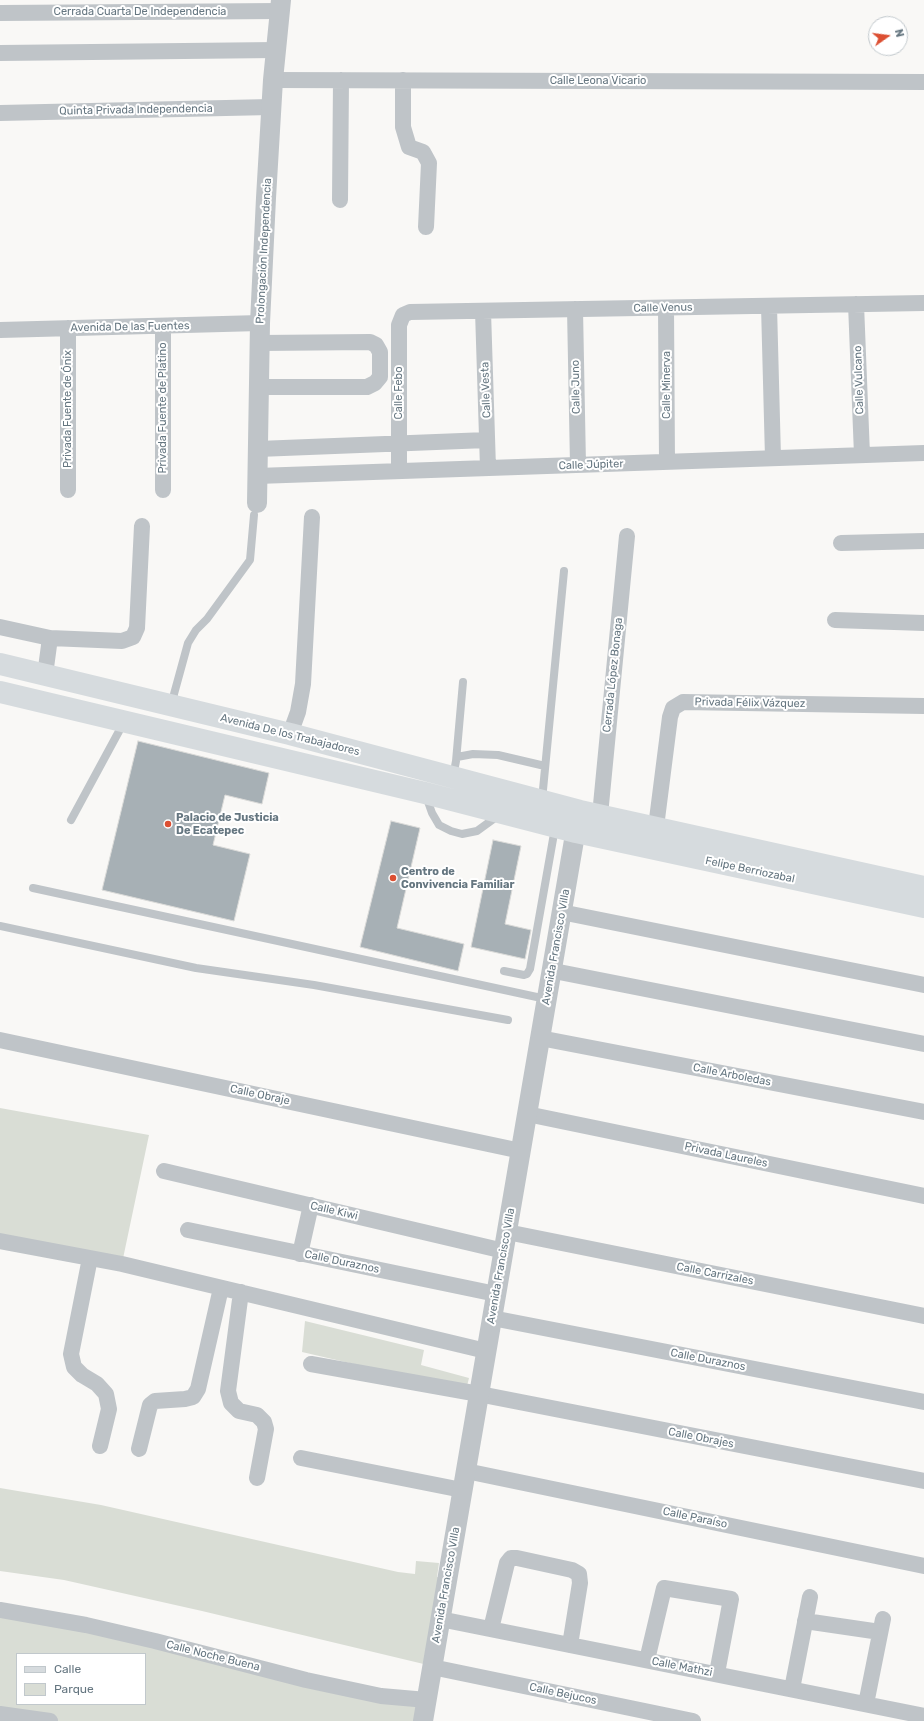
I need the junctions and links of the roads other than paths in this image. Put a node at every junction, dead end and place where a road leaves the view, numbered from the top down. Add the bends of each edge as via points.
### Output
1 (280, 6) edge
2 (0, 13) edge
3 (276, 50) junction
4 (0, 53) edge
5 (273, 80) junction
6 (341, 80) junction
7 (403, 80) junction
8 (924, 82) edge
9 (271, 107) junction
10 (0, 113) edge
11 (340, 200) dead end
12 (426, 227) dead end
13 (924, 303) edge
14 (856, 304) junction
15 (770, 306) junction
16 (666, 308) junction
17 (575, 309) junction
18 (483, 311) junction
19 (403, 316) joint
20 (260, 323) junction
21 (163, 326) junction
22 (68, 328) junction
23 (0, 330) edge
24 (260, 343) junction
25 (259, 387) junction
26 (487, 440) junction
27 (399, 443) junction
28 (258, 449) junction
29 (924, 453) edge
30 (862, 455) junction
31 (773, 458) junction
32 (667, 462) junction
33 (578, 465) junction
34 (488, 468) junction
35 (399, 471) junction
36 (257, 476) junction
37 (68, 490) dead end
38 (163, 490) dead end
39 (255, 509) joint
40 (312, 517) dead end
41 (142, 526) dead end
42 (627, 536) dead end
43 (924, 541) edge
44 (841, 543) dead end
45 (564, 571) dead end
46 (835, 620) dead end
47 (924, 623) edge
48 (0, 627) edge
49 (50, 638) junction
50 (0, 664) edge
51 (45, 675) junction
52 (463, 682) dead end
53 (0, 692) edge
54 (173, 706) junction
55 (924, 706) edge
56 (125, 721) junction
57 (290, 734) junction
58 (545, 766) junction
59 (455, 767) junction
60 (425, 793) junction
61 (542, 801) junction
62 (502, 813) junction
63 (590, 813) junction
64 (71, 820) dead end
65 (656, 826) junction
66 (566, 830) junction
67 (924, 887) edge
68 (33, 888) dead end
69 (574, 892) dead end
70 (924, 907) edge
71 (570, 914) junction
72 (0, 926) edge
73 (504, 971) dead end
74 (559, 972) junction
75 (924, 985) edge
76 (550, 998) junction
77 (508, 1020) dead end
78 (540, 1038) junction
79 (0, 1040) edge
80 (924, 1044) edge
81 (924, 1112) edge
82 (527, 1114) junction
83 (521, 1151) junction
84 (164, 1171) dead end
85 (924, 1196) edge
86 (310, 1205) junction
87 (188, 1230) dead end
88 (0, 1241) edge
89 (505, 1242) junction
90 (300, 1254) junction
91 (90, 1258) junction
92 (222, 1288) junction
93 (241, 1292) junction
94 (496, 1294) junction
95 (924, 1316) edge
96 (492, 1318) junction
97 (486, 1351) junction
98 (311, 1364) dead end
99 (479, 1394) junction
100 (924, 1402) edge
101 (100, 1446) dead end
102 (139, 1449) dead end
103 (301, 1458) dead end
104 (257, 1478) dead end
105 (464, 1480) junction
106 (924, 1481) edge
107 (924, 1566) edge
108 (810, 1597) dead end
109 (0, 1610) edge
110 (440, 1619) junction
111 (805, 1621) junction
112 (491, 1629) junction
113 (570, 1645) junction
114 (647, 1660) junction
115 (432, 1667) junction
116 (717, 1673) junction
117 (792, 1689) junction
118 (427, 1700) junction
119 (866, 1704) junction
120 (0, 1714) edge
121 (924, 1716) edge
122 (50, 1721) edge
123 (423, 1721) edge
124 (693, 1721) edge

1 - 2 street, Cerrada Cuarta De Independencia
1 - 3 street, Prolongación Independencia
3 - 4 street
3 - 5 street, Prolongación Independencia
5 - 6 street, Calle Leona Vicario
5 - 9 street, Prolongación Independencia
6 - 7 street, Calle Leona Vicario
6 - 11 street
7 - 8 street, Calle Leona Vicario
7 - 12 street via 403,126 409,147 423,152 429,163
9 - 10 street, Quinta Privada Independencia
9 - 20 street, Prolongación Independencia
13 - 14 street, Calle Venus
14 - 15 street, Calle Venus
14 - 30 street, Calle Vulcano
15 - 16 street, Calle Venus
15 - 31 street
16 - 17 street, Calle Venus
16 - 32 street, Calle Minerva
17 - 18 street, Calle Venus
17 - 33 street, Calle Juno
18 - 19 street, Calle Venus via 410,312
18 - 26 street, Calle Vesta
19 - 27 street, Calle Febo via 399,324
20 - 21 street, Avenida De las Fuentes
20 - 24 street, Prolongación Independencia
21 - 22 street, Avenida De las Fuentes
21 - 38 street, Privada Fuente de Platino
22 - 23 street, Avenida De las Fuentes
22 - 37 street, Privada Fuente de Ónix
24 - 25 street, Prolongación Independencia
24 - 25 street via 370,342 376,345 380,352 380,377 368,387
25 - 28 street, Prolongación Independencia
26 - 27 street
26 - 34 street, Calle Vesta
27 - 28 street
27 - 35 street, Calle Febo
28 - 36 street, Prolongación Independencia
29 - 30 street, Calle Júpiter
30 - 31 street, Calle Júpiter
31 - 32 street, Calle Júpiter
32 - 33 street, Calle Júpiter
33 - 34 street, Calle Júpiter
34 - 35 street, Calle Júpiter
35 - 36 street, Calle Júpiter
36 - 39 street, Prolongación Independencia
39 - 54 lane via 250,560 188,643
40 - 57 street via 303,684 298,712
41 - 49 street via 137,628 134,637 122,641
42 - 63 street, Cerrada López Bonaga
43 - 44 street
45 - 58 lane
46 - 47 street
48 - 49 street
49 - 51 street
50 - 51 main road, Avenida De los Trabajadores
51 - 54 main road, Avenida De los Trabajadores
52 - 59 lane
53 - 56 main road
54 - 57 main road, Avenida De los Trabajadores
55 - 65 street, Privada Félix Vázquez via 683,702 673,708 670,717
56 - 60 main road
56 - 64 lane
57 - 59 main road, Avenida De los Trabajadores
58 - 59 lane via 498,755 473,754
58 - 61 lane
59 - 61 main road, Avenida De los Trabajadores
60 - 62 main road
60 - 62 lane via 432,813 440,825 462,834 477,831
61 - 63 main road, Avenida De los Trabajadores
62 - 66 main road
63 - 65 main road, Felipe Berriozabal
63 - 66 street, Avenida Francisco Villa
65 - 67 main road, Felipe Berriozabal
66 - 70 main road, Felipe Berriozabal
66 - 73 lane via 530,969 524,975
66 - 76 street, Avenida Francisco Villa
68 - 76 lane
69 - 71 street
71 - 74 street
71 - 75 street
72 - 77 lane via 196,968 314,985
74 - 76 street
74 - 80 street
76 - 78 street, Avenida Francisco Villa
78 - 81 street, Calle Arboledas
78 - 82 street, Avenida Francisco Villa
79 - 83 street, Calle Obraje
82 - 83 street, Avenida Francisco Villa
82 - 85 street, Privada Laureles
83 - 89 street, Avenida Francisco Villa
84 - 86 street, Calle Kiwi
86 - 89 street, Calle Kiwi
86 - 90 street
87 - 90 street, Calle Duraznos
88 - 91 street
89 - 94 street, Avenida Francisco Villa
89 - 95 street, Calle Carrizales
90 - 94 street, Calle Duraznos
91 - 92 street
91 - 101 street via 71,1354 74,1367 106,1394 109,1409
92 - 93 street
92 - 102 street via 198,1389 193,1397 150,1405
93 - 97 street
93 - 104 street via 228,1392 231,1403 239,1411 257,1415 264,1422 266,1429
94 - 96 street, Avenida Francisco Villa
96 - 97 street, Avenida Francisco Villa
96 - 100 street, Calle Duraznos
97 - 99 street, Avenida Francisco Villa
98 - 99 street, Calle Obrajes
99 - 105 street, Avenida Francisco Villa
99 - 106 street, Calle Obrajes
103 - 105 street, Calle Paraíso
105 - 107 street, Calle Paraíso
105 - 110 street, Avenida Francisco Villa
108 - 111 street
109 - 118 street, Calle Noche Buena via 94,1627 381,1696
110 - 112 street, Calle Mathzi
110 - 115 street, Avenida Francisco Villa
111 - 117 street
111 - 119 street via 881,1626
112 - 113 street, Calle Mathzi
112 - 113 street via 507,1563 511,1558 517,1558 572,1570 579,1574 580,1583
113 - 114 street, Calle Mathzi
114 - 116 street, Calle Mathzi
114 - 116 street via 664,1588 731,1599
115 - 118 street, Avenida Francisco Villa
115 - 124 street, Calle Bejucos
116 - 117 street, Calle Mathzi
117 - 119 street, Calle Mathzi
118 - 123 street, Avenida Francisco Villa
119 - 121 street, Calle Mathzi
120 - 122 street

